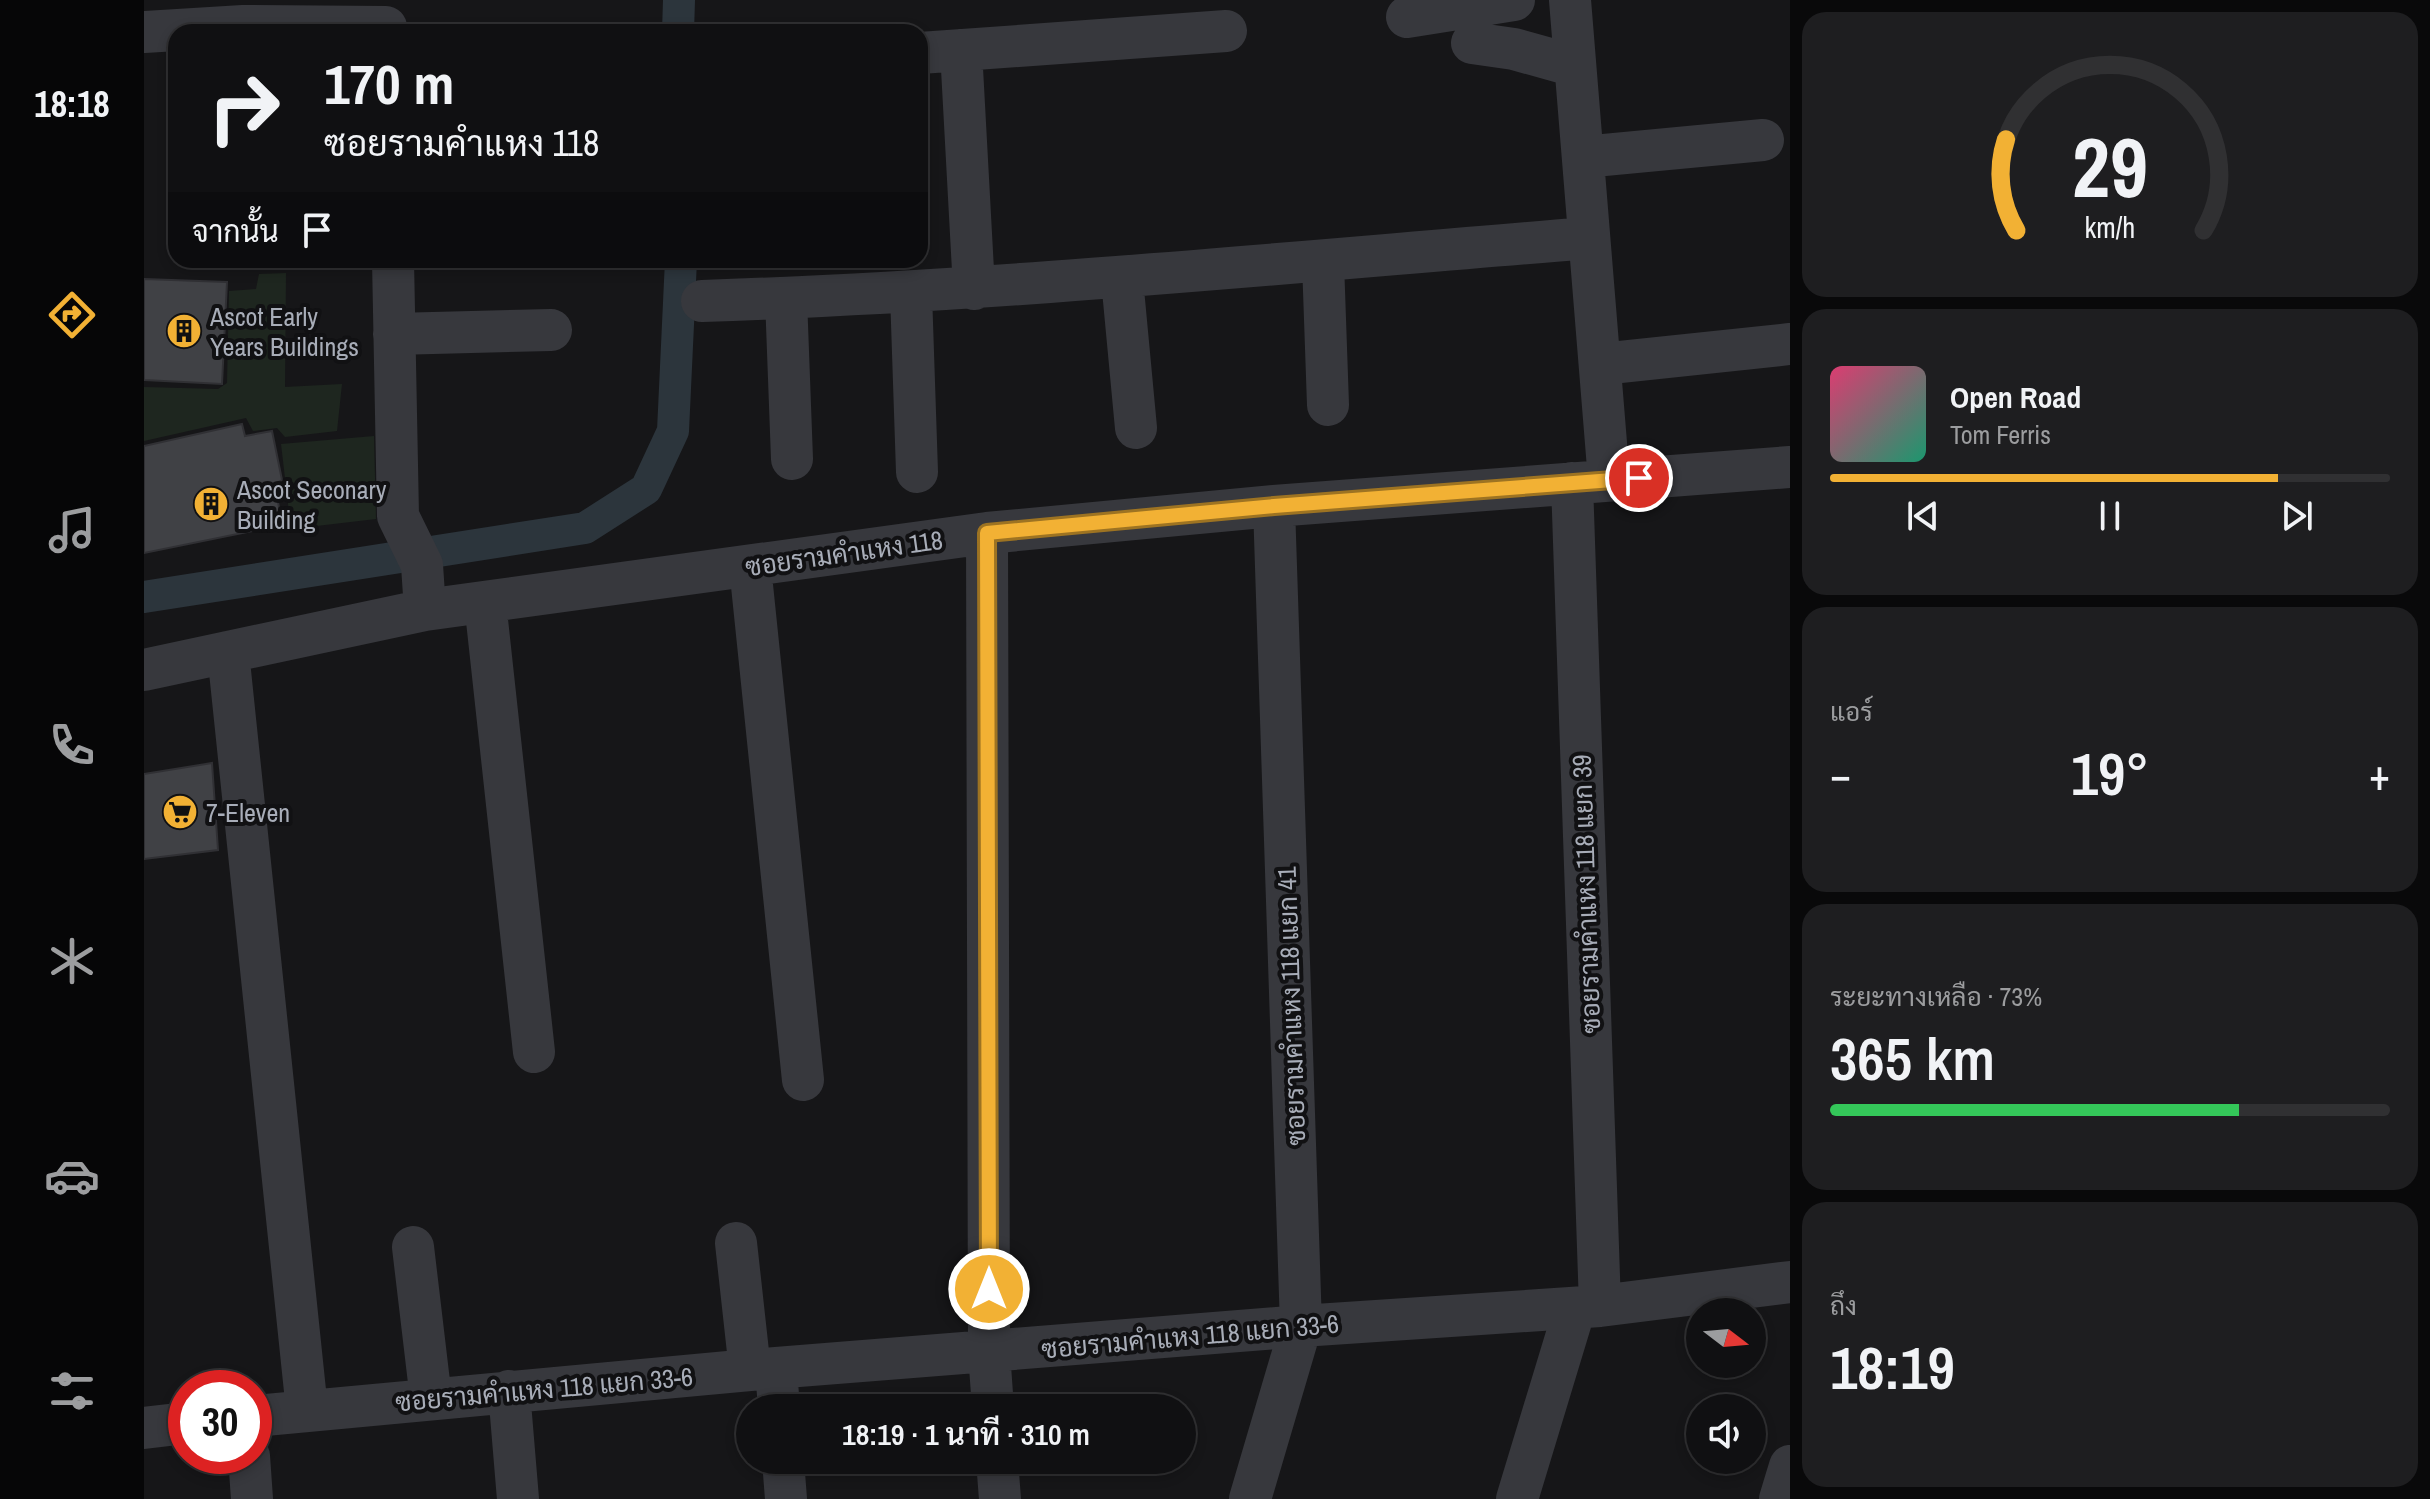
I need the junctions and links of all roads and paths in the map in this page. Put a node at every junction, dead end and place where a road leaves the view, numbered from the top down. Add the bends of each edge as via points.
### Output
1 (1514, 0) edge
2 (1570, 0) edge
3 (1407, 17) dead end
4 (386, 20) edge
5 (291, 24) edge
6 (168, 31) edge
7 (1226, 31) dead end
8 (144, 32) edge
9 (1472, 43) dead end
10 (940, 51) edge
11 (1575, 66) junction
12 (1763, 140) dead end
13 (1583, 157) junction
14 (1589, 238) junction
15 (1323, 262) junction
16 (393, 268) edge
17 (1122, 279) junction
18 (974, 289) junction
19 (911, 293) junction
20 (786, 298) junction
21 (702, 301) dead end
22 (551, 330) dead end
23 (394, 334) junction
24 (1790, 344) edge
25 (1601, 364) junction
26 (1328, 405) dead end
27 (1136, 428) dead end
28 (792, 459) dead end
29 (1790, 467) edge
30 (917, 472) dead end
31 (1590, 481) junction
32 (1274, 506) junction
33 (987, 533) junction
34 (750, 566) junction
35 (485, 602) junction
36 (425, 610) junction
37 (228, 652) junction
38 (144, 670) edge
39 (534, 1052) dead end
40 (803, 1080) dead end
41 (736, 1243) dead end
42 (413, 1247) dead end
43 (1790, 1282) edge
44 (1587, 1307) junction
45 (1301, 1326) junction
46 (989, 1352) junction
47 (768, 1382) edge
48 (509, 1391) junction
49 (992, 1394) edge
50 (431, 1399) junction
51 (307, 1410) junction
52 (272, 1414) edge
53 (168, 1425) edge
54 (144, 1428) edge
55 (1790, 1466) edge
56 (250, 1474) edge
57 (784, 1474) edge
58 (998, 1474) edge
59 (252, 1499) edge
60 (518, 1499) edge
61 (786, 1499) edge
62 (1000, 1499) edge
63 (1250, 1499) edge
64 (1517, 1499) edge
65 (1780, 1499) edge

1 - 3 street
2 - 11 street, ซอยรามคำแหง 118 แยก 39
4 - 5 street
6 - 8 street
7 - 10 street
9 - 11 street
10 - 18 street
11 - 13 street, ซอยรามคำแหง 118 แยก 39
12 - 13 street
13 - 14 street, ซอยรามคำแหง 118 แยก 39
14 - 15 street
14 - 25 street, ซอยรามคำแหง 118 แยก 39
15 - 17 street
15 - 26 street
16 - 23 street
17 - 18 street
17 - 27 street
18 - 19 street
19 - 20 street
19 - 30 street
20 - 21 street
20 - 28 street
22 - 23 street
23 - 36 street via 398,516 422,565
24 - 25 street
25 - 31 street, ซอยรามคำแหง 118 แยก 39
29 - 31 street, ซอยรามคำแหง 118
31 - 32 street, ซอยรามคำแหง 118
31 - 44 street, ซอยรามคำแหง 118 แยก 39
32 - 33 street, ซอยรามคำแหง 118
32 - 45 street, ซอยรามคำแหง 118 แยก 41
33 - 34 street, ซอยรามคำแหง 118
33 - 46 street
34 - 35 street, ซอยรามคำแหง 118
34 - 40 street
35 - 36 street, ซอยรามคำแหง 118
35 - 39 street
36 - 37 street, ซอยรามคำแหง 118
37 - 38 street, ซอยรามคำแหง 118
37 - 51 street
41 - 47 street
42 - 50 street
43 - 44 street, ซอยรามคำแหง 118 แยก 33-6
44 - 45 street, ซอยรามคำแหง 118 แยก 33-6
44 - 64 street, ซอยรามคำแหง 118 แยก 39
45 - 46 street, ซอยรามคำแหง 118 แยก 33-6
45 - 63 street, ซอยรามคำแหง 118 แยก 41
46 - 47 street, ซอยรามคำแหง 118 แยก 33-6
46 - 49 street
47 - 48 street, ซอยรามคำแหง 118 แยก 33-6
48 - 50 street, ซอยรามคำแหง 118 แยก 33-6
48 - 60 street
50 - 51 street, ซอยรามคำแหง 118 แยก 33-6
51 - 52 street, ซอยรามคำแหง 118 แยก 33-6
53 - 54 street
55 - 65 street
56 - 59 street
57 - 61 street
58 - 62 street

